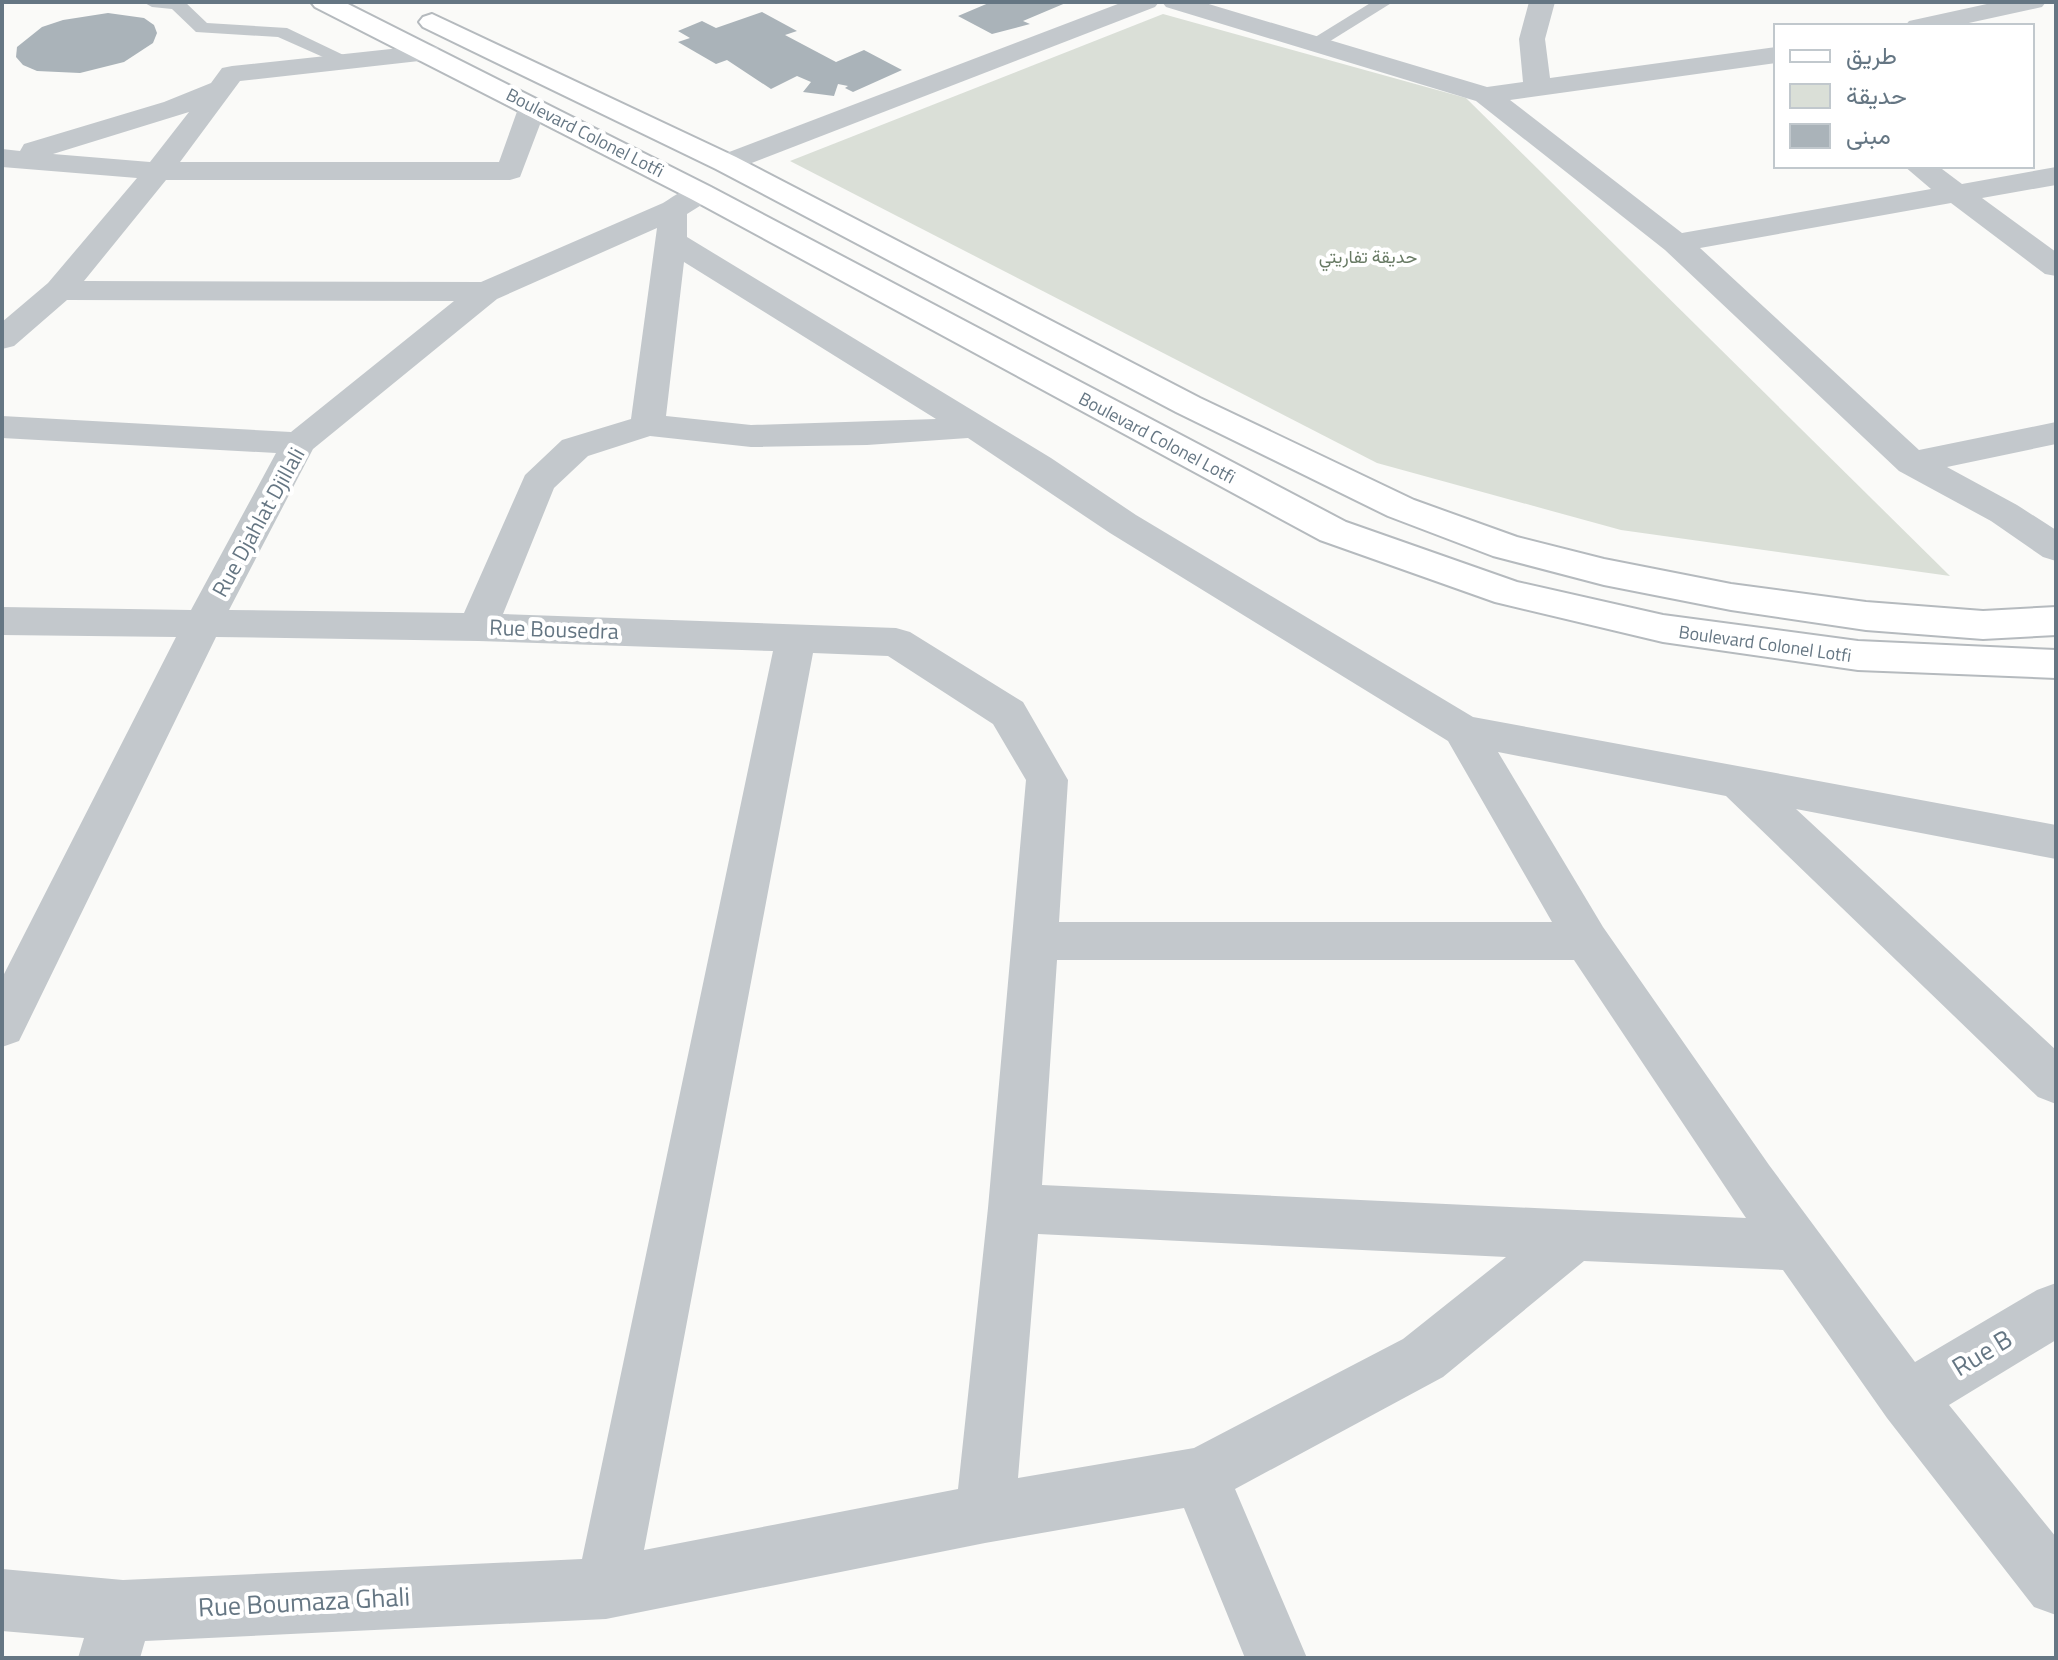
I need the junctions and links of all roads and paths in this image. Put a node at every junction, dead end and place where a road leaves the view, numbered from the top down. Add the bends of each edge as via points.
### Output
1 (152, 2) edge
2 (324, 2) edge
3 (391, 2) edge
4 (1146, 2) edge
5 (1175, 2) edge
6 (1384, 2) edge
7 (1542, 2) edge
8 (2033, 2) edge
9 (2056, 16) edge
10 (1928, 24) edge
11 (1313, 44) junction
12 (428, 53) junction
13 (1773, 59) edge
14 (347, 61) junction
15 (221, 88) junction
16 (1537, 88) junction
17 (1486, 95) junction
18 (533, 106) junction
19 (3, 158) edge
20 (726, 163) junction
21 (1922, 168) edge
22 (158, 171) junction
23 (2056, 176) edge
24 (2, 187) edge
25 (1959, 195) junction
26 (682, 214) junction
27 (1676, 243) junction
28 (2056, 267) edge
29 (59, 290) junction
30 (486, 292) junction
31 (2, 339) edge
32 (648, 425) junction
33 (2, 427) edge
34 (975, 427) junction
35 (2056, 433) edge
36 (299, 443) junction
37 (1912, 463) junction
38 (2004, 513) junction
39 (2056, 527) edge
40 (2056, 548) edge
41 (2, 621) edge
42 (2056, 621) edge
43 (203, 623) junction
44 (478, 627) junction
45 (796, 637) junction
46 (2056, 664) edge
47 (1463, 730) junction
48 (1741, 784) junction
49 (2056, 842) edge
50 (1034, 941) junction
51 (1587, 941) junction
52 (7, 1005) edge
53 (2056, 1082) edge
54 (1014, 1208) junction
55 (1576, 1234) junction
56 (1797, 1246) junction
57 (2056, 1309) edge
58 (1907, 1398) junction
59 (1200, 1476) junction
60 (985, 1513) junction
61 (2056, 1585) edge
62 (606, 1588) junction
63 (2, 1600) edge
64 (116, 1634) edge
65 (1276, 1658) edge

1 - 14 lane via 177,4 202,28 281,32
2 - 12 main road, Boulevard Colonel Lotfi
3 - 20 main road, Boulevard Colonel Lotfi
4 - 20 street
5 - 11 street
6 - 11 lane
7 - 16 street via 1532,39
8 - 9 street
8 - 10 street
11 - 17 street
12 - 14 street
12 - 18 main road, Boulevard Colonel Lotfi
13 - 16 street
14 - 15 street via 232,74
15 - 19 street via 129,125
15 - 22 street
16 - 17 street
17 - 27 street
18 - 22 street via 510,171
18 - 26 main road, Boulevard Colonel Lotfi
19 - 22 street
20 - 42 main road, Boulevard Colonel Lotfi via 1188,405 1401,508 1506,547 1731,597 1851,614 1983,625
21 - 25 street
22 - 24 street
22 - 29 street
23 - 25 street
25 - 27 street
25 - 28 street
26 - 30 street, Rue Djahlat Djillali
26 - 32 street
26 - 34 street
26 - 46 main road, Boulevard Colonel Lotfi via 1333,531 1441,572 1532,600 1682,634 1818,654
27 - 37 street
29 - 30 street
29 - 31 street
30 - 36 street, Rue Djahlat Djillali
32 - 34 street via 751,436
32 - 44 street via 575,448 538,483
33 - 36 street
34 - 47 street via 1123,524
35 - 37 street
36 - 43 street, Rue Djahlat Djillali
37 - 38 street
38 - 39 street
38 - 40 street
41 - 43 street, Rue Bousedra
43 - 44 street, Rue Bousedra
43 - 52 street, Rue Djahlat Djillali
44 - 45 street, Rue Bousedra
45 - 50 street, Rue Bousedra via 896,642 1008,713 1047,780
45 - 62 street
47 - 48 street
47 - 51 street
48 - 49 street
48 - 53 street
50 - 51 street
50 - 54 street
51 - 56 street
54 - 55 street
54 - 60 street
55 - 56 street
55 - 59 street, Rue Boumaza Ghali via 1423,1358
56 - 58 street
57 - 58 street, Rue B
58 - 61 street
59 - 60 street, Rue Boumaza Ghali
59 - 65 street
60 - 62 street, Rue Boumaza Ghali
62 - 64 street, Rue Boumaza Ghali
63 - 64 street, Rue Boumaza Ghali

